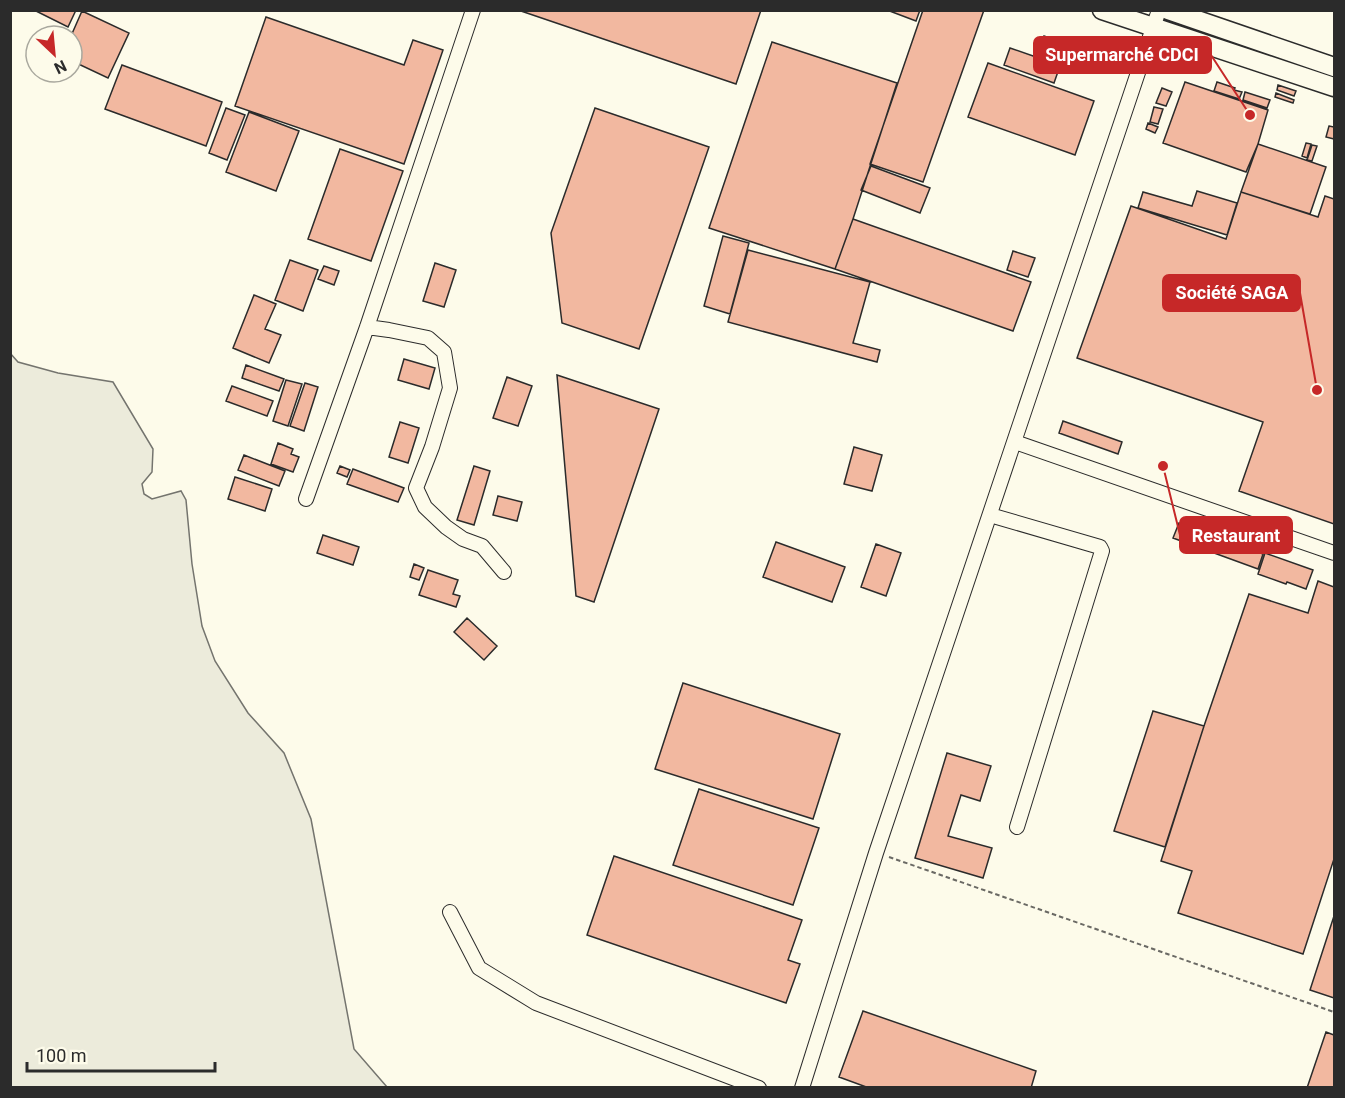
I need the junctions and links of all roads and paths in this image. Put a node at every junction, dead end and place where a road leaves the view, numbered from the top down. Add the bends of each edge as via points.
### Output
1 (472, 10) edge
2 (1102, 10) edge
3 (1159, 10) edge
4 (1168, 10) edge
5 (1153, 28) junction
6 (1335, 67) edge
7 (1335, 87) edge
8 (367, 327) junction
9 (1015, 442) junction
10 (306, 499) dead end
11 (990, 515) junction
12 (1335, 554) edge
13 (504, 572) dead end
14 (1017, 827) dead end
15 (876, 853) junction
16 (450, 912) dead end
17 (1335, 1012) edge
18 (759, 1088) edge
19 (802, 1088) edge

1 - 8 street
2 - 5 main road
3 - 5 street
4 - 6 main road
5 - 7 main road
5 - 9 street
8 - 10 street
8 - 13 street via 429,338 444,352 450,388 416,488 425,507 463,539 482,546
9 - 11 street
9 - 12 street
11 - 14 street via 1100,547 1102,551
11 - 15 street
15 - 17 path
15 - 19 street
16 - 18 street via 479,968 536,1003

